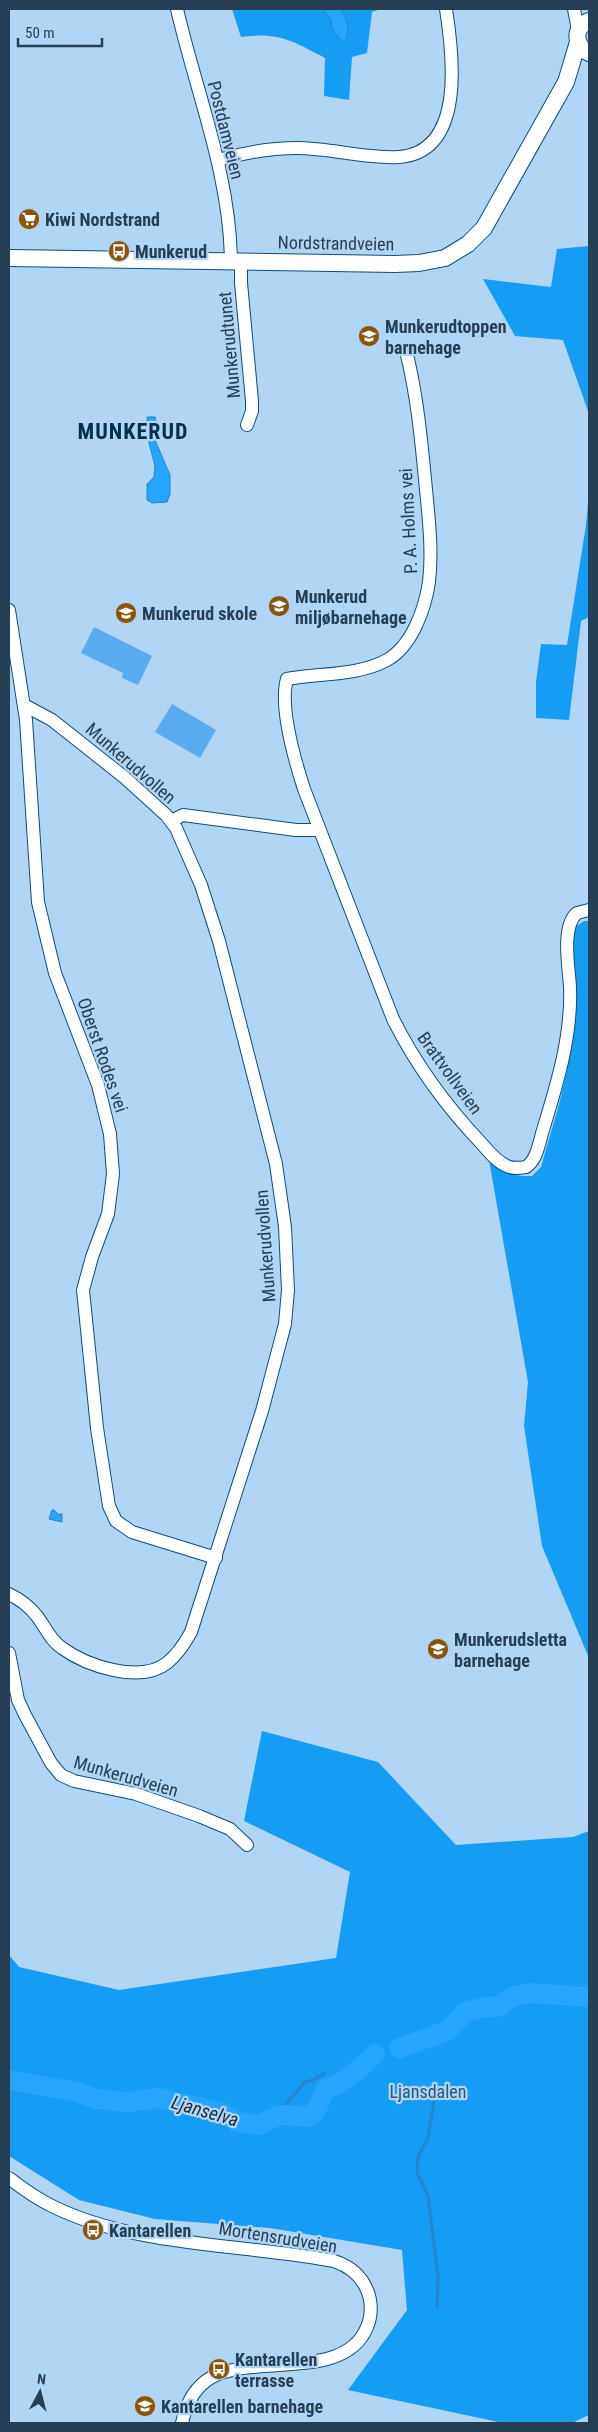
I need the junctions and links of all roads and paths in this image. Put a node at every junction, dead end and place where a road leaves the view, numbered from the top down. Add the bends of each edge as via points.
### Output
1 (176, 9) edge
2 (446, 9) edge
3 (574, 9) edge
4 (584, 36) edge
5 (589, 60) edge
6 (566, 82) junction
7 (218, 160) junction
8 (9, 258) edge
9 (236, 261) junction
10 (407, 355) dead end
11 (247, 425) dead end
12 (9, 610) edge
13 (287, 679) joint
14 (24, 705) junction
15 (171, 820) junction
16 (318, 830) junction
17 (589, 910) edge
18 (216, 1558) junction
19 (9, 1594) edge
20 (9, 1653) edge
21 (248, 1845) dead end
22 (9, 2178) edge
23 (182, 2423) edge

1 - 7 street, Postdamveien
2 - 7 street via 450,32 451,99 439,136 425,150 391,157 296,148 244,153
3 - 4 street
4 - 6 main road, Nordstrandveien
5 - 6 main road, Nordstrandveien
6 - 9 main road, Nordstrandveien via 490,220 475,238 455,253 419,263
7 - 9 street, Postdamveien
8 - 9 main road, Nordstrandveien
9 - 11 street, Munkerudtunet via 252,401
10 - 13 street, P. A. Holms vei via 429,528 429,581 418,619 410,637 387,660 363,669
12 - 14 street, Oberst Rodes vei
13 - 16 street, Brattvollveien via 284,691 294,756
14 - 15 street, Munkerudvollen via 52,720 124,777
14 - 18 street, Oberst Rodes vei via 42,928 55,973 100,1093 110,1134 113,1174 108,1214 84,1290 97,1428 109,1506 116,1521 132,1532
15 - 16 street via 183,815
15 - 18 street, Munkerudvollen via 201,885 219,941 276,1164 285,1227 288,1290 285,1324 262,1411
16 - 17 street, Brattvollveien via 405,1044 462,1122 498,1161 508,1167 526,1167 535,1158 565,1046 569,1005 569,925 577,914
18 - 19 street, Munkerudvollen via 186,1642 166,1664 147,1671 124,1672 106,1668 62,1648 35,1614
20 - 21 street, Munkerudveien via 21,1708 61,1775 74,1781 136,1794 199,1816 230,1829
22 - 23 street, Mortensrudveien via 55,2208 105,2225 334,2261 352,2269 362,2280 369,2296 370,2321 354,2347 341,2355 327,2358 214,2376 193,2394

